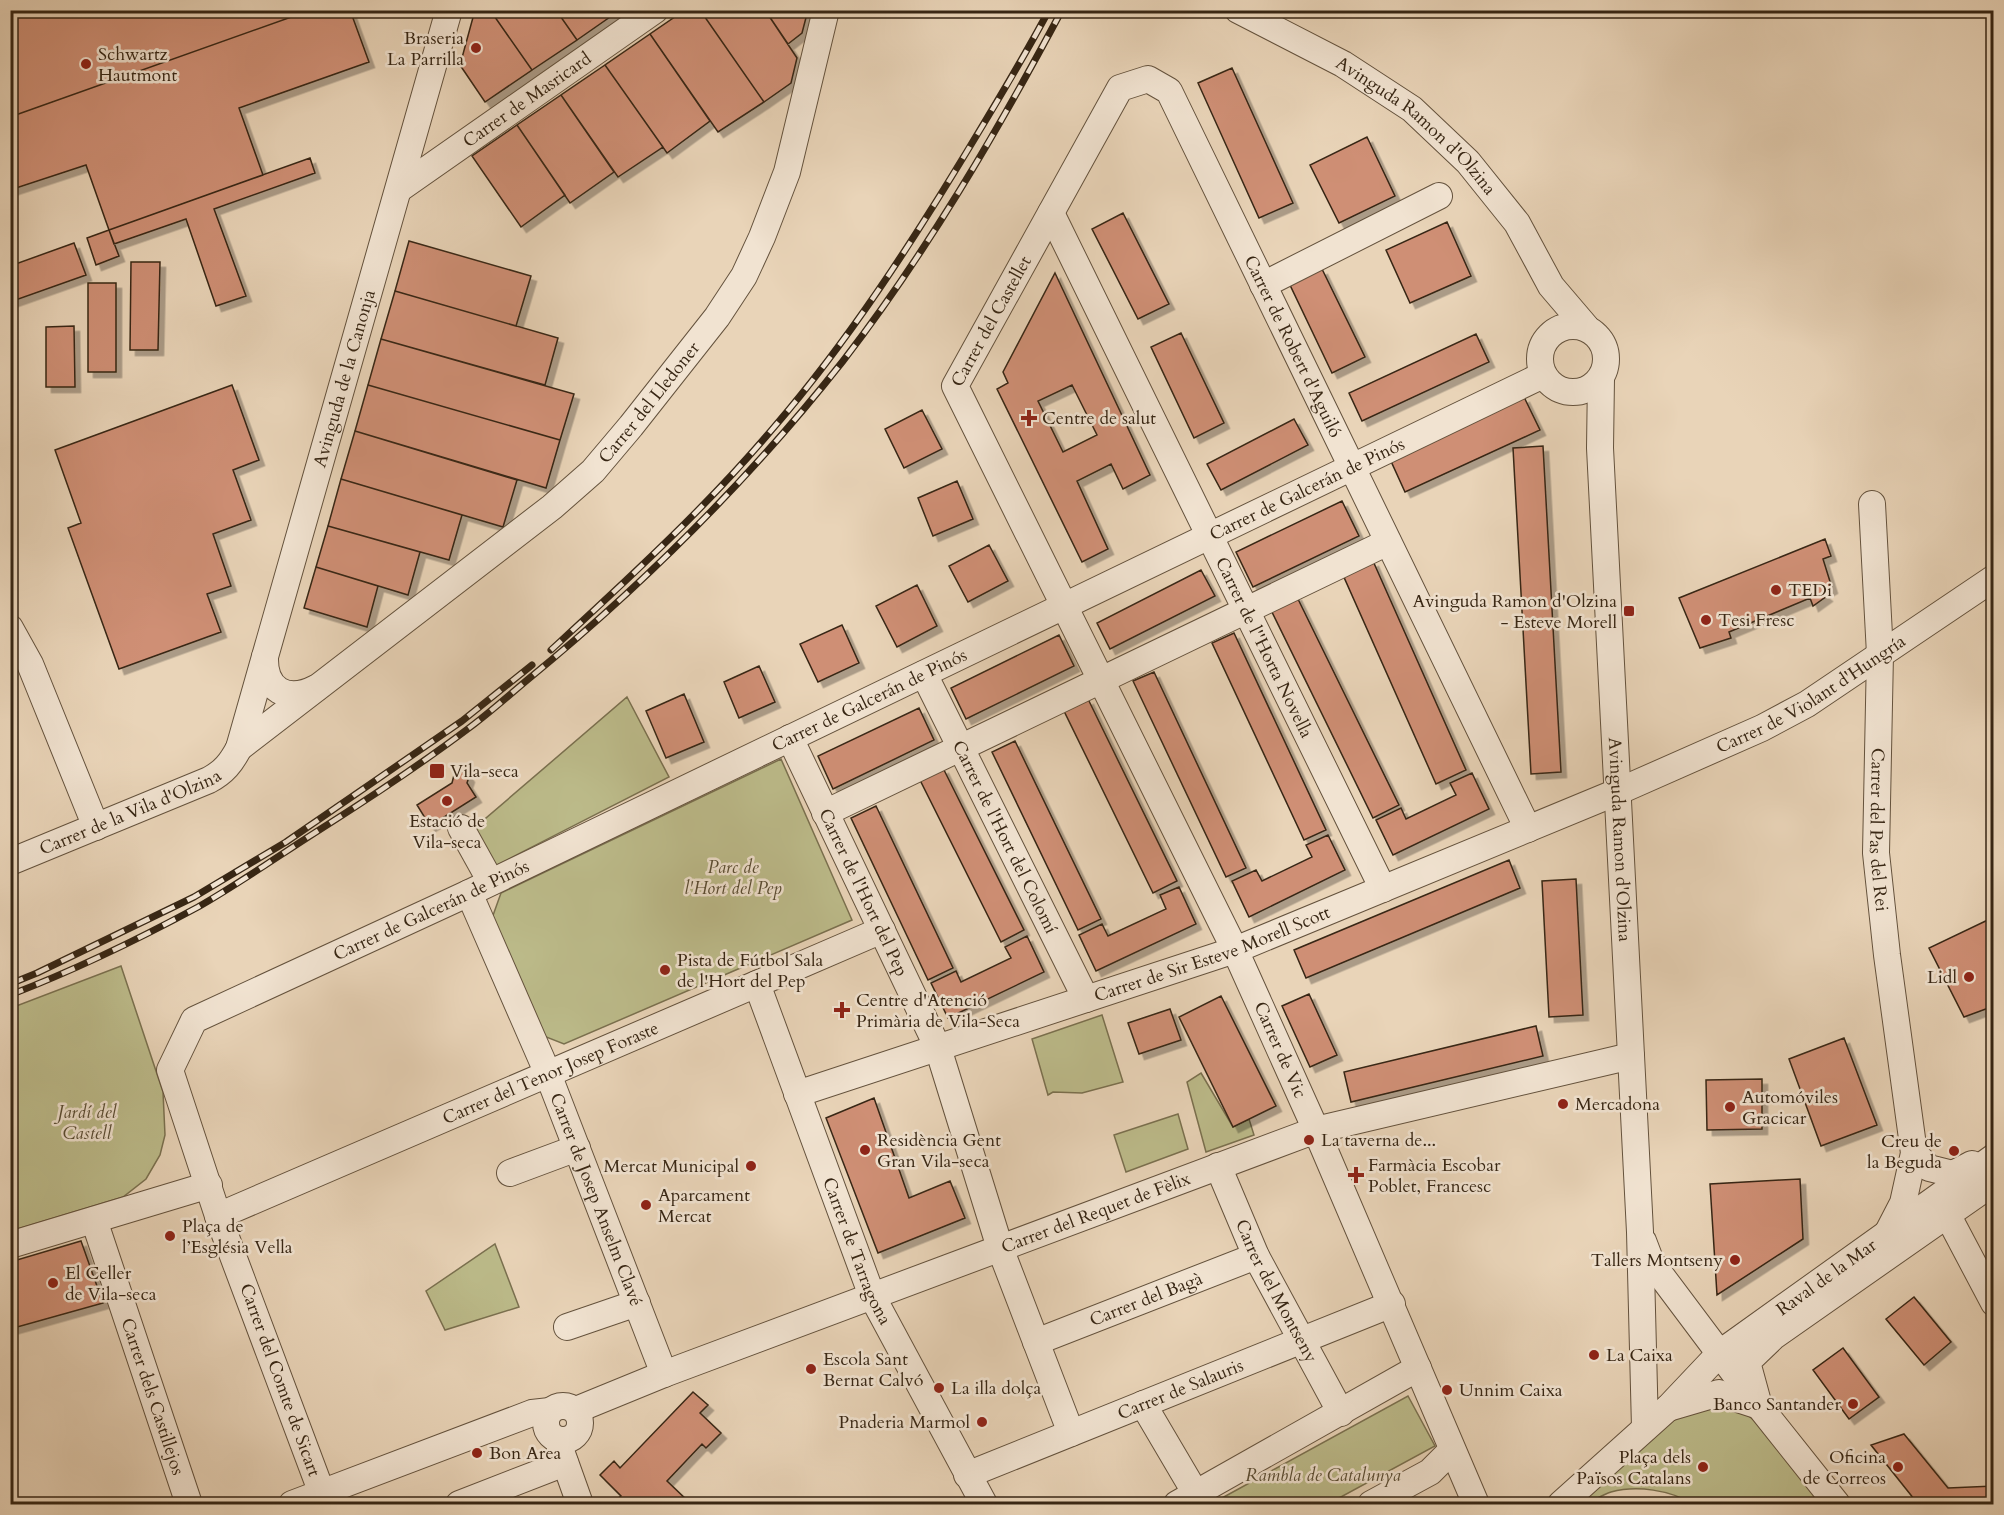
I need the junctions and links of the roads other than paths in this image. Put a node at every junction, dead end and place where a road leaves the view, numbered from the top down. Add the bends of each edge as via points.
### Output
1 (449, 10) edge
2 (655, 10) edge
3 (826, 10) edge
4 (1238, 10) edge
5 (1169, 91) joint
6 (399, 189) junction
7 (1439, 196) dead end
8 (1051, 213) junction
9 (1263, 285) junction
10 (1551, 286) junction
11 (1586, 327) junction
12 (1551, 333) junction
13 (1543, 375) junction
14 (1601, 378) junction
15 (1569, 393) junction
16 (1600, 448) junction
17 (1352, 467) junction
18 (1872, 504) dead end
19 (1209, 536) junction
20 (1388, 542) junction
21 (1994, 578) edge
22 (1064, 606) junction
23 (1246, 610) junction
24 (10, 628) edge
25 (1880, 654) junction
26 (265, 657) junction
27 (924, 674) junction
28 (1101, 680) junction
29 (319, 686) junction
30 (790, 738) junction
31 (239, 748) junction
32 (961, 748) junction
33 (1617, 792) junction
34 (825, 813) junction
35 (96, 827) junction
36 (461, 828) dead end
37 (1528, 829) junction
38 (10, 862) edge
39 (480, 887) junction
40 (1383, 889) junction
41 (882, 930) junction
42 (1235, 950) junction
43 (757, 984) junction
44 (1086, 999) junction
45 (194, 1020) joint
46 (938, 1048) junction
47 (1631, 1056) junction
48 (548, 1074) junction
49 (797, 1094) junction
50 (1316, 1130) junction
51 (577, 1149) junction
52 (1914, 1153) junction
53 (1994, 1154) edge
54 (1218, 1166) junction
55 (510, 1173) dead end
56 (1994, 1182) edge
57 (208, 1185) junction
58 (1947, 1214) junction
59 (218, 1216) junction
60 (94, 1220) junction
61 (1640, 1232) junction
62 (1888, 1232) junction
63 (10, 1245) edge
64 (1000, 1248) junction
65 (1256, 1256) junction
66 (872, 1296) junction
67 (637, 1303) junction
68 (1994, 1303) edge
69 (1392, 1304) junction
70 (567, 1327) dead end
71 (1302, 1340) junction
72 (1036, 1342) junction
73 (1720, 1353) junction
74 (1418, 1368) junction
75 (664, 1374) junction
76 (1143, 1404) junction
77 (1759, 1406) junction
78 (1668, 1408) junction
79 (576, 1410) junction
80 (550, 1411) junction
81 (1341, 1413) junction
82 (1645, 1428) junction
83 (1071, 1433) junction
84 (561, 1451) junction
85 (1451, 1451) junction
86 (1430, 1472) junction
87 (968, 1475) junction
88 (324, 1499) edge
89 (1187, 1499) edge
90 (1475, 1502) edge
91 (189, 1504) edge
92 (292, 1504) edge
93 (459, 1504) edge
94 (579, 1504) edge
95 (984, 1504) edge
96 (1371, 1504) edge
97 (1561, 1504) edge
98 (1837, 1504) edge

1 - 6 street, Avinguda de la Canonja
2 - 6 street, Carrer de Masricard
3 - 29 street, Carrer del Lledoner via 787,172 744,276 717,317 593,471 552,507
4 - 10 street, Avinguda Ramon d'Olzina via 1343,64 1412,109 1468,162 1517,223
5 - 8 street, Carrer del Castellet via 1148,80 1119,88
5 - 9 street, Carrer de Robert d'Aguiló
6 - 26 street, Avinguda de la Canonja
7 - 9 street
8 - 19 street, Carrer de l''Horta Novella
8 - 22 street, Carrer del Castellet via 955,386
9 - 17 street, Carrer de Robert d'Aguiló
10 - 11 street, Avinguda Ramon d'Olzina
10 - 12 street, Avinguda Ramon d'Olzina
11 - 12 street via 1568,325
11 - 14 street via 1599,336 1606,349 1607,364
12 - 13 street via 1540,352
13 - 15 street via 1554,387
13 - 17 street, Carrer de Galcerán de Pinós
14 - 15 street via 1587,390
14 - 16 street, Avinguda Ramon d'Olzina
15 - 16 street, Avinguda Ramon d'Olzina via 1587,416
16 - 33 street, Avinguda Ramon d'Olzina
17 - 19 street, Carrer de Galcerán de Pinós
17 - 20 street, Carrer de Robert d'Aguiló
18 - 25 street, Carrer del Pas del Rei
19 - 22 street, Carrer de Galcerán de Pinós
19 - 23 street, Carrer de l''Horta Novella
20 - 23 street
20 - 37 street, Carrer de Robert d'Aguiló
21 - 25 street, Carrer de Violant d'Hungría
22 - 27 street, Carrer de Galcerán de Pinós
22 - 28 street, Carrer de Vic
23 - 28 street
23 - 40 street, Carrer de l''Horta Novella
24 - 35 street via 30,664
25 - 33 street, Carrer de Violant d'Hungría via 1807,704 1762,728
25 - 52 street, Carrer del Pas del Rei via 1876,853
26 - 29 street, Carrer del Lledoner via 264,668 279,690 298,695
26 - 31 street, Avinguda de la Canonja
27 - 30 street, Carrer de Galcerán de Pinós
27 - 32 street, Carrer de l'Hort del Colomí
28 - 32 street
28 - 42 street, Carrer de Vic
29 - 31 street, Carrer del Lledoner
30 - 34 street, Carrer de l'Hort del Pep
30 - 39 street, Carrer de Galcerán de Pinós
31 - 35 street, Carrer de la Vila d'Olzina via 232,762 209,780
32 - 34 street
32 - 44 street, Carrer de l'Hort del Colomí
33 - 37 street, Carrer de Sir Esteve Morell Scott
33 - 47 street, Avinguda Ramon d'Olzina
34 - 41 street, Carrer de l'Hort del Pep
35 - 38 street, Carrer de la Vila d'Olzina
36 - 39 street, Carrer de Josep Anselm Clavé
37 - 40 street, Carrer de Sir Esteve Morell Scott
39 - 45 street, Carrer de Galcerán de Pinós
39 - 48 street, Carrer de Josep Anselm Clavé
40 - 42 street, Carrer de Sir Esteve Morell Scott
41 - 43 street, Carrer del Tenor Josep Foraste
41 - 46 street, Carrer de l'Hort del Pep
42 - 44 street, Carrer de Sir Esteve Morell Scott
42 - 50 street, Carrer de Vic
43 - 48 street, Carrer del Tenor Josep Foraste
43 - 49 street, Carrer de Tarragona
44 - 46 street, Carrer de Sir Esteve Morell Scott
45 - 57 street, Carrer del Comte de Sicart via 170,1070
46 - 49 street, Carrer de Sir Esteve Morell Scott
46 - 64 street, Carrer de l'Hort del Pep
47 - 50 street, Carrer del Requet de Fèlix
47 - 61 street, Avinguda Ramon d'Olzina
48 - 51 street, Carrer de Josep Anselm Clavé
48 - 59 street, Carrer del Tenor Josep Foraste
49 - 66 street, Carrer de Tarragona
50 - 54 street, Carrer del Requet de Fèlix
50 - 69 street, Carrer de Vic
51 - 55 street
51 - 67 street, Carrer de Josep Anselm Clavé
52 - 53 street via 1929,1168 1953,1174
52 - 62 street via 1903,1203
53 - 62 street, Raval de la Mar
54 - 64 street, Carrer del Requet de Fèlix
54 - 65 street, Carrer del Montseny
56 - 58 street, Raval de la Mar
57 - 59 street, Carrer del Comte de Sicart
57 - 60 street
58 - 68 street
58 - 77 street, Raval de la Mar via 1774,1336 1747,1362
59 - 88 street, Carrer del Comte de Sicart
60 - 63 street
60 - 91 street, Carrer dels Castillejos
61 - 73 street, Avinguda Ramon d'Olzina via 1651,1262
61 - 82 street, Avinguda Ramon d'Olzina
62 - 73 street, Raval de la Mar
64 - 66 street, Carrer del Requet de Fèlix
64 - 72 street, Carrer de l'Hort del Pep
65 - 71 street, Carrer del Montseny
65 - 72 street, Carrer del Bagà
66 - 75 street, Carrer del Requet de Fèlix
66 - 87 street, Carrer de Tarragona
67 - 70 street
67 - 75 street, Carrer de Josep Anselm Clavé
69 - 71 street, Carrer de Salauris
69 - 74 street, Carrer de Vic
71 - 76 street, Carrer de Salauris
71 - 81 street, Carrer del Montseny
72 - 83 street, Carrer de l'Hort del Pep
73 - 77 street, Avinguda Ramon d'Olzina
73 - 78 street, Raval de la Mar
74 - 81 street
74 - 85 street, Carrer de Vic
75 - 79 street, Carrer del Requet de Fèlix
76 - 83 street, Carrer de Salauris
76 - 89 street
77 - 78 street via 1719,1393
77 - 98 street
78 - 82 street
79 - 80 street via 560,1406
79 - 84 street via 580,1421 578,1433
80 - 84 street via 546,1427
80 - 88 street via 532,1413
81 - 89 street
82 - 97 street
83 - 87 street, Carrer de Salauris
84 - 93 street
84 - 94 street
85 - 86 street
85 - 90 street, Carrer de Vic
86 - 90 street via 1453,1479
86 - 96 street
87 - 95 street, Carrer de Tarragona
88 - 92 street

